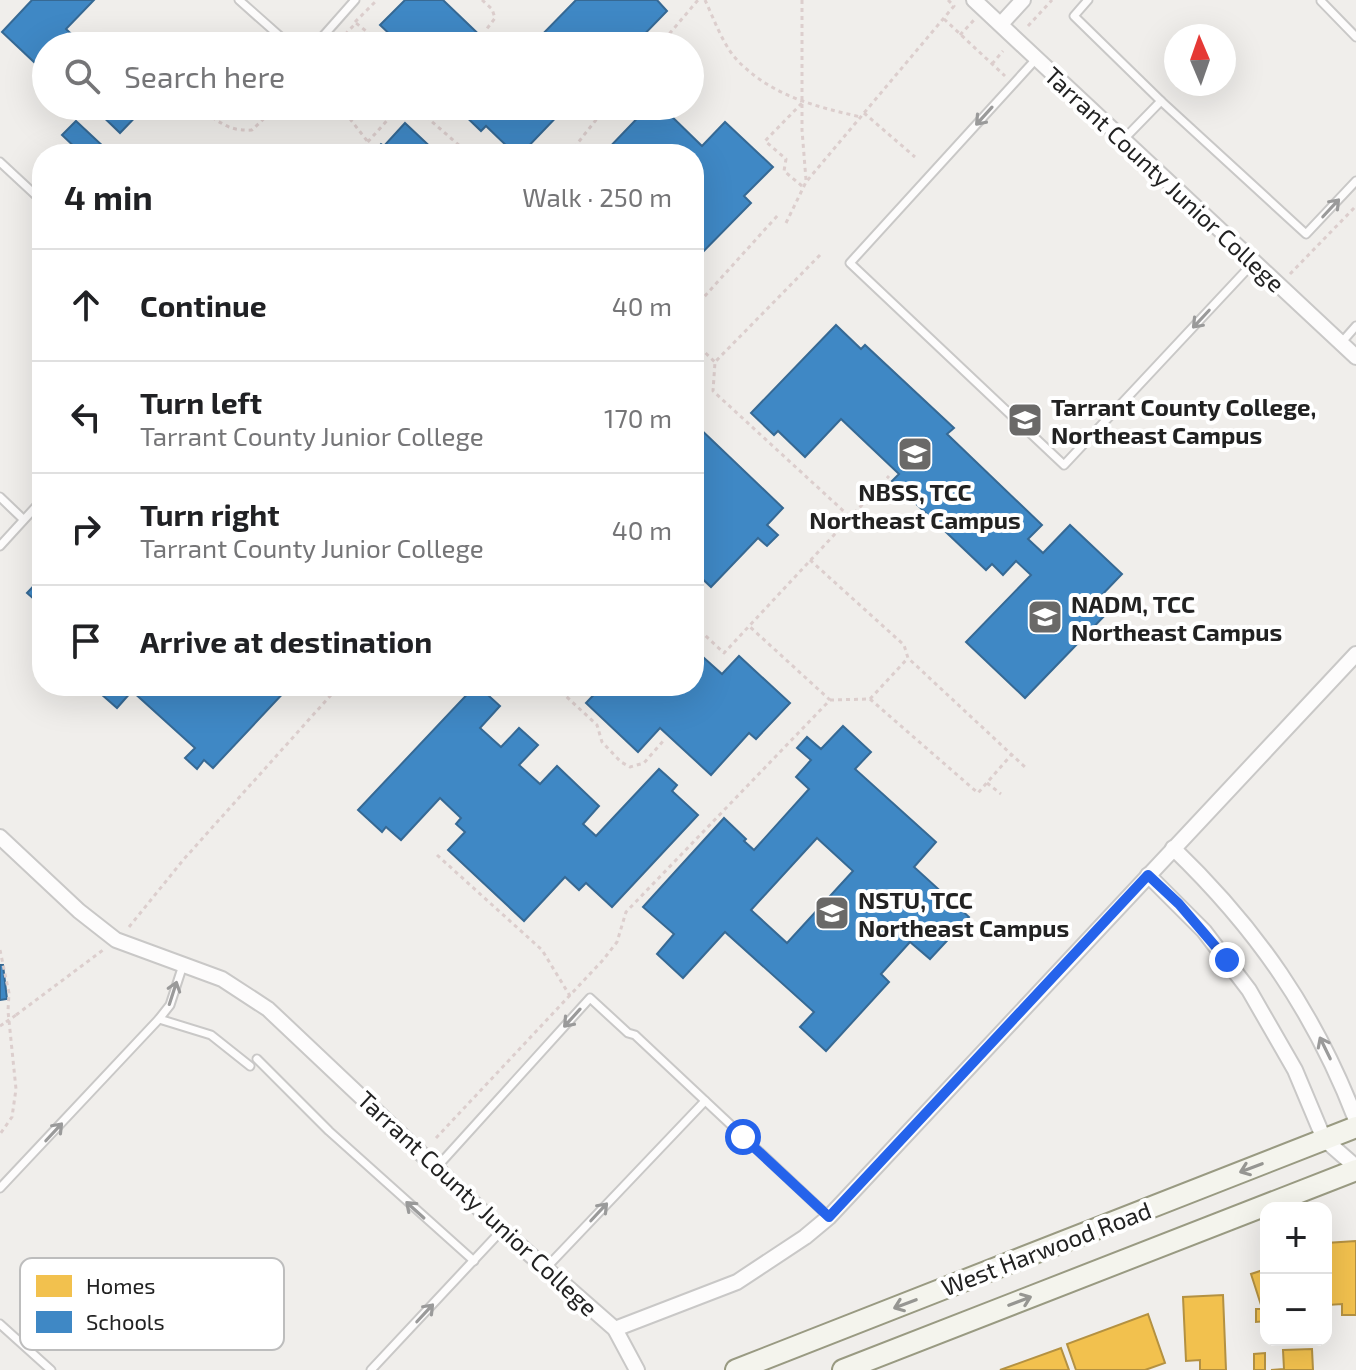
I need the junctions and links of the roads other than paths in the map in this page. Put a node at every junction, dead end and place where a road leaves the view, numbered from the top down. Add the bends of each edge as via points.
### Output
1 (239, 0) edge
2 (355, 0) edge
3 (974, 0) edge
4 (1023, 0) edge
5 (1088, 0) edge
6 (1321, 1) edge
7 (1001, 24) junction
8 (275, 32) edge
9 (327, 32) edge
10 (1356, 37) edge
11 (1037, 58) junction
12 (1161, 101) junction
13 (1123, 140) junction
14 (0, 162) edge
15 (1356, 181) edge
16 (32, 192) edge
17 (1255, 262) junction
18 (1356, 326) edge
19 (1341, 343) junction
20 (1356, 357) edge
21 (0, 497) edge
22 (32, 510) edge
23 (23, 519) junction
24 (0, 546) edge
25 (1356, 654) edge
26 (0, 837) edge
27 (1173, 848) junction
28 (1148, 875) junction
29 (183, 965) junction
30 (159, 1019) junction
31 (257, 1059) dead end
32 (250, 1066) dead end
33 (705, 1101) junction
34 (1356, 1120) edge
35 (1356, 1127) edge
36 (1324, 1139) junction
37 (437, 1167) junction
38 (1356, 1169) edge
39 (0, 1188) edge
40 (829, 1217) junction
41 (502, 1230) junction
42 (474, 1261) junction
43 (545, 1269) junction
44 (0, 1324) edge
45 (615, 1329) junction
46 (20, 1342) edge
47 (29, 1350) edge
48 (634, 1368) edge
49 (51, 1370) edge
50 (371, 1370) edge
51 (736, 1370) edge
52 (843, 1370) edge

1 - 8 lane
2 - 9 lane
3 - 7 street, Tarrant County Junior College
4 - 7 street
5 - 12 lane via 1074,16
6 - 10 lane
7 - 11 street, Tarrant County Junior College
11 - 13 street, Tarrant County Junior College
11 - 17 lane via 850,263 1064,465
12 - 13 lane
12 -> 15 lane via 1306,234
13 - 17 street, Tarrant County Junior College
14 - 16 lane
17 - 19 street, Tarrant County Junior College
18 - 19 lane
19 - 20 street, Tarrant County Junior College
21 - 23 lane
22 - 23 lane
23 - 24 lane
25 - 27 street, Tarrant County Junior College
26 - 29 street, Tarrant County Junior College via 116,940
27 - 28 street, Tarrant County Junior College
34 -> 27 street via 1316,1030 1275,963 1230,905
28 - 36 street via 1204,931 1249,990 1295,1070
28 - 40 street, Tarrant County Junior College
30 -> 29 lane via 170,1005
29 - 37 street, Tarrant County Junior College via 222,979 261,1003
30 - 32 lane via 211,1035
39 -> 30 lane
42 -> 31 lane
33 -> 37 lane via 590,998
33 - 40 lane
43 -> 33 lane
35 - 36 main road, West Harwood Road
36 - 38 street
36 -> 51 main road, West Harwood Road
37 - 41 street, Tarrant County Junior College
52 -> 38 main road, West Harwood Road
40 - 45 street, Tarrant County Junior College via 737,1282
41 - 42 lane
41 - 43 street, Tarrant County Junior College
50 -> 42 lane
43 - 45 street, Tarrant County Junior College
44 - 46 lane
45 - 48 street
47 - 49 lane

